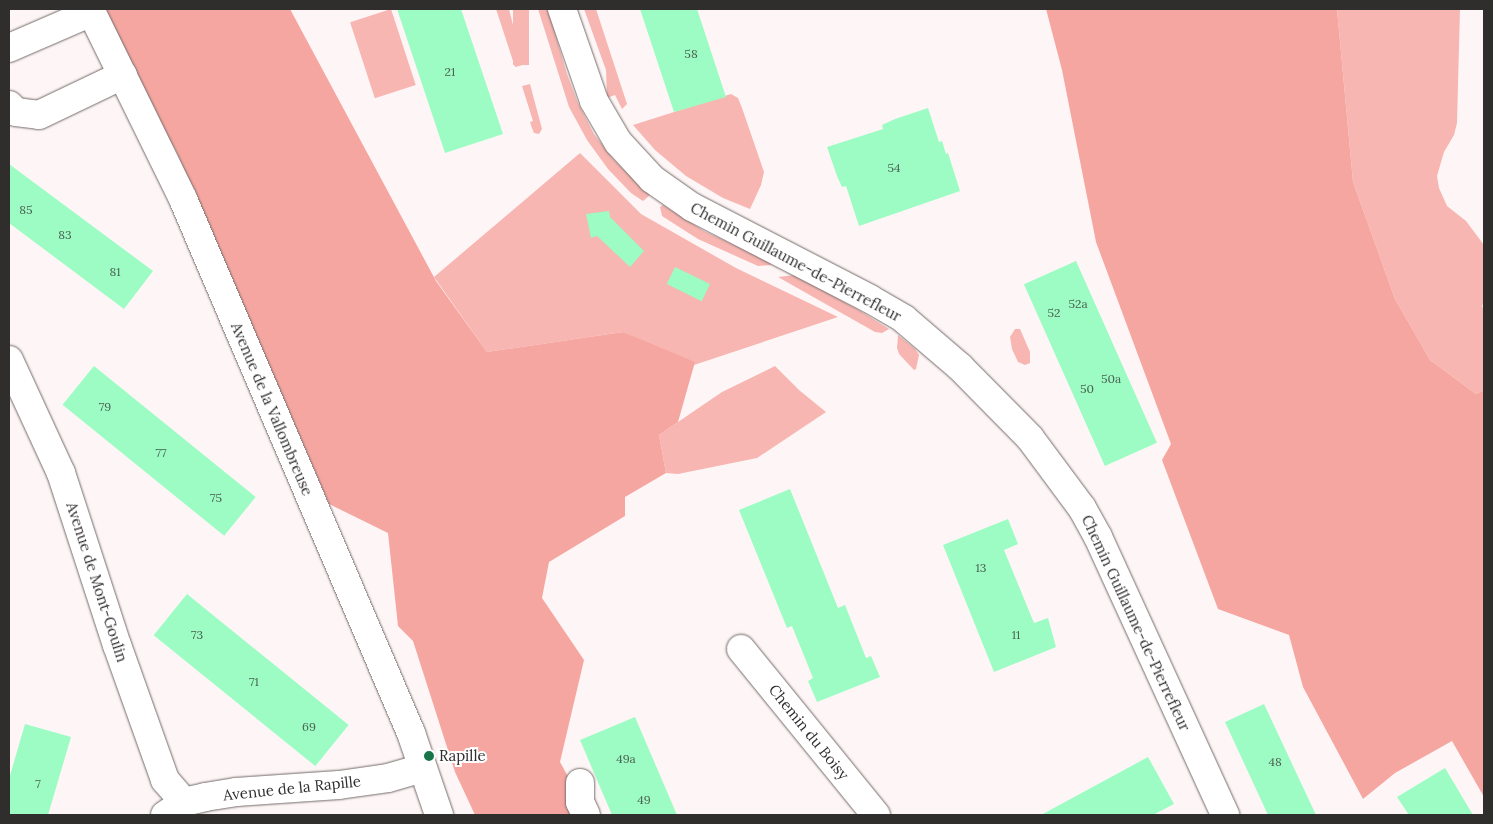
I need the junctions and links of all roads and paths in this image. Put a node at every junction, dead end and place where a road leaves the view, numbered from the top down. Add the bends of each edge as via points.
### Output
1 (562, 9) edge
2 (91, 10) edge
3 (9, 48) edge
4 (124, 75) junction
5 (11, 111) edge
6 (9, 360) edge
7 (742, 649) dead end
8 (423, 768) junction
9 (580, 783) dead end
10 (175, 809) edge
11 (439, 815) edge
12 (586, 815) edge
13 (876, 815) edge
14 (1225, 815) edge

1 - 14 street, Chemin Guillaume-de-Pierrefleur via 594,101 618,142 652,179 692,208 870,299 904,320 960,367 1030,438 1082,508 1095,532
2 - 3 street
2 - 4 street, Avenue de la Vallombreuse
4 - 5 street via 39,115
4 - 8 street, Avenue de la Vallombreuse via 183,199 411,733
6 - 10 street, Avenue de Mont-Goulin via 61,473
7 - 13 street, Chemin du Boisy
8 - 10 street, Avenue de la Rapille via 388,778 339,785 236,792
8 - 11 street, Avenue de la Vallombreuse
9 - 12 street via 580,802

